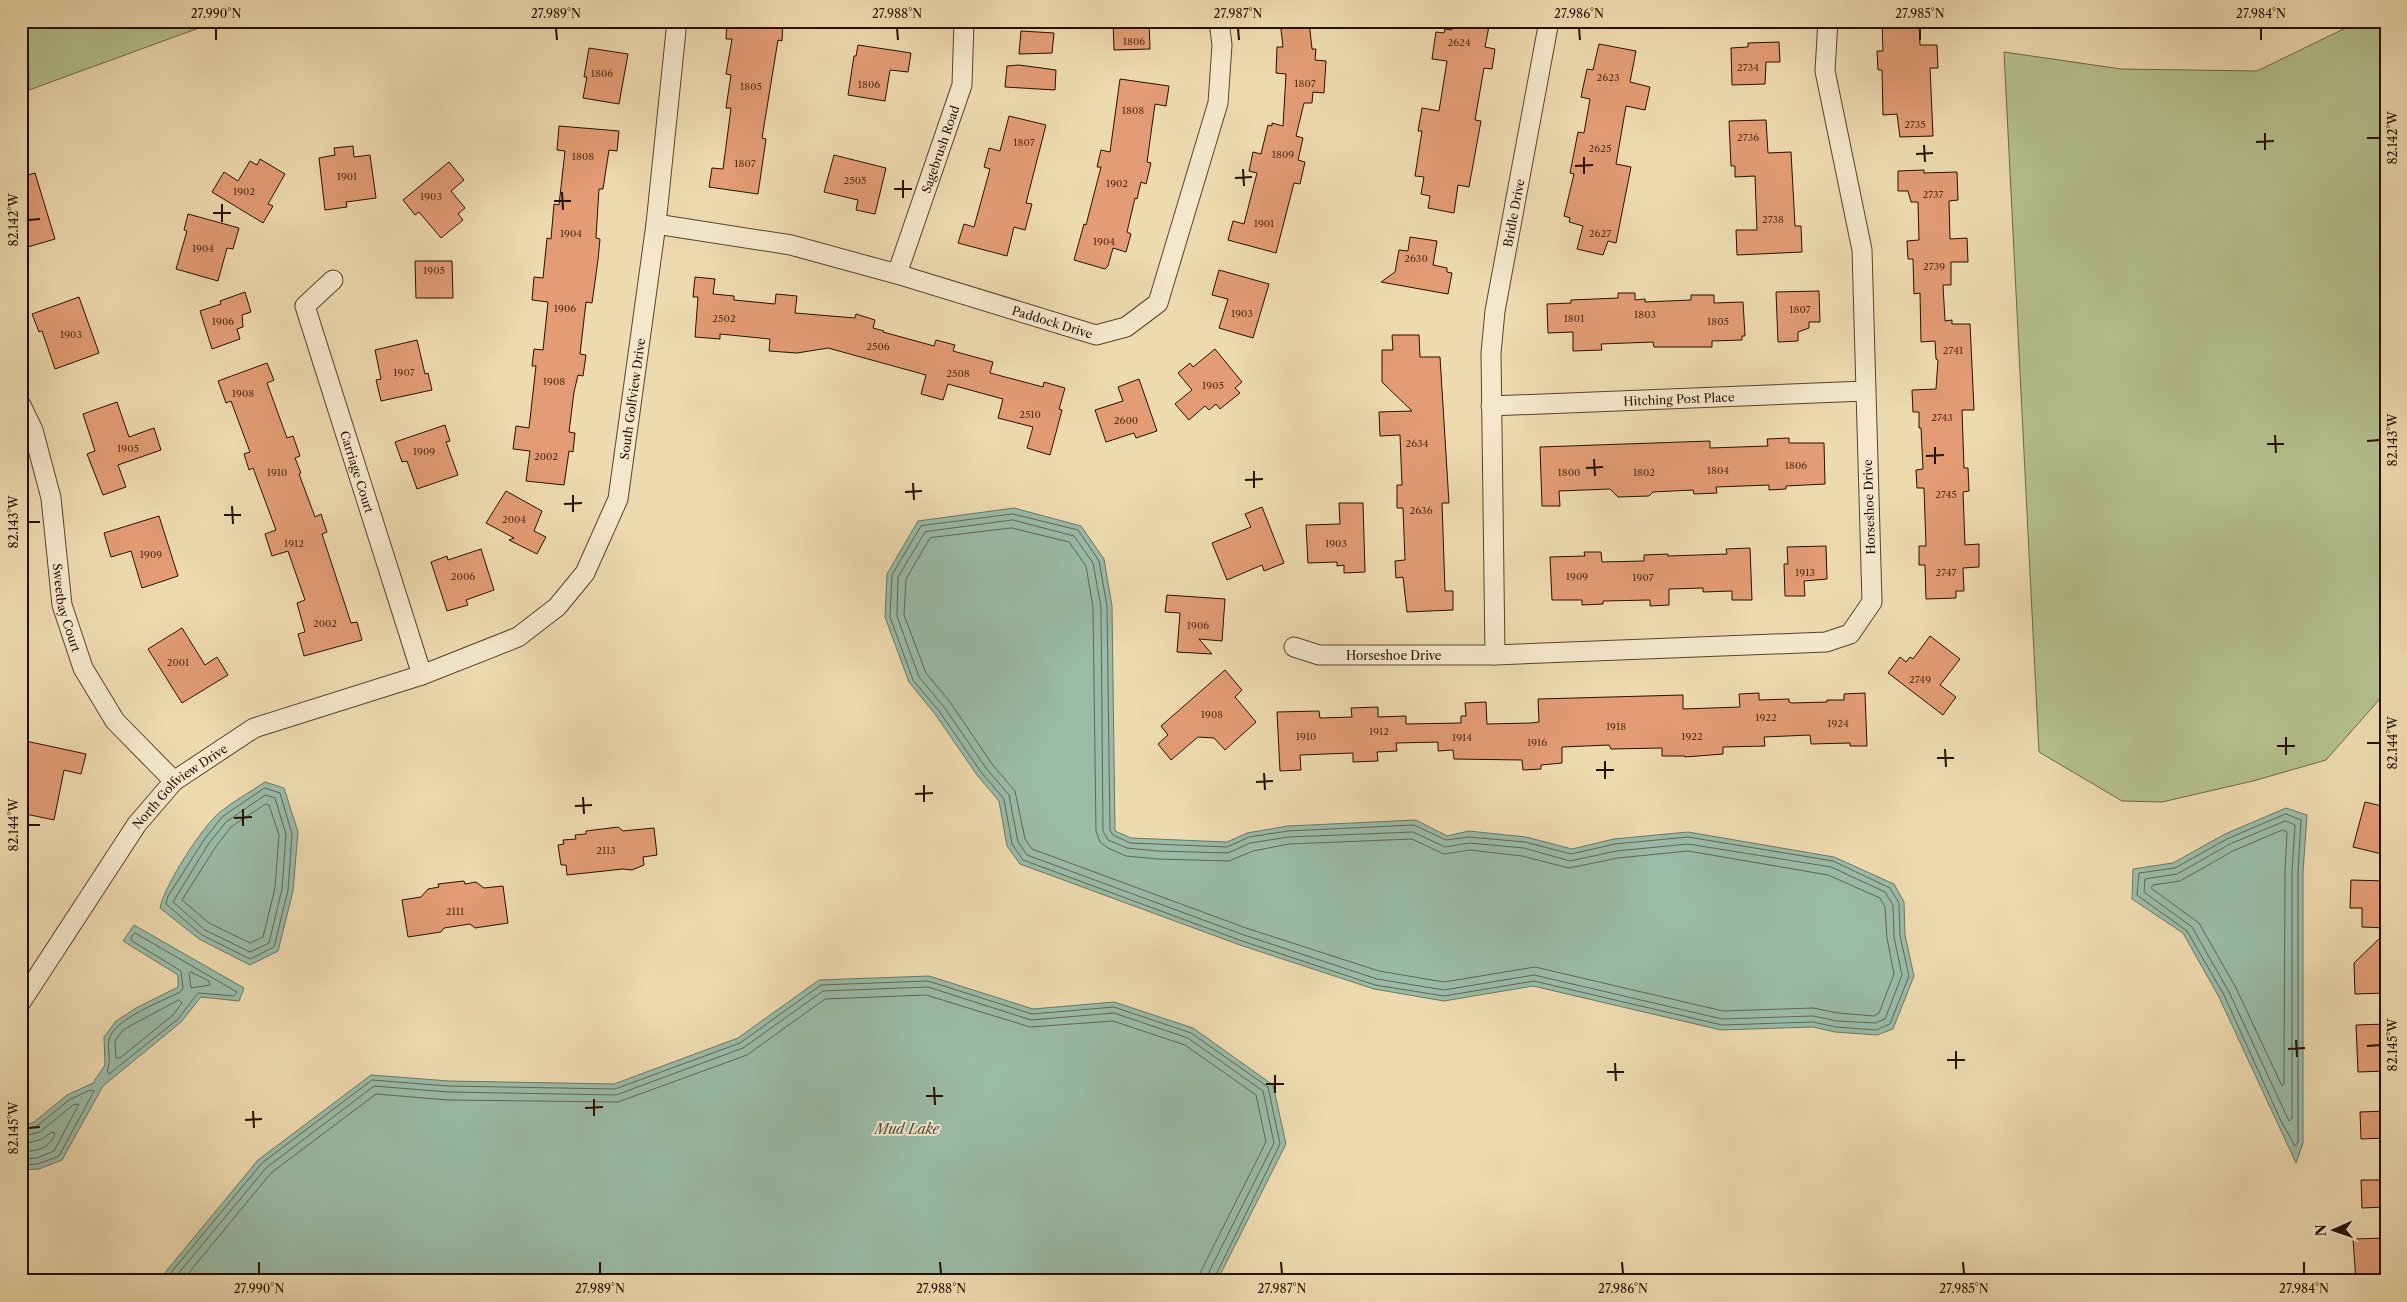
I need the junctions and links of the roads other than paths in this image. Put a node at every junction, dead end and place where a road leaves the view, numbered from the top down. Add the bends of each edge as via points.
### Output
1 (677, 21) edge
2 (964, 21) edge
3 (1219, 21) edge
4 (1549, 21) edge
5 (1828, 21) edge
6 (656, 224) junction
7 (897, 274) junction
8 (333, 280) dead end
9 (1865, 391) junction
10 (21, 405) edge
11 (1491, 406) junction
12 (1294, 647) dead end
13 (1495, 655) junction
14 (422, 675) junction
15 (174, 781) junction
16 (21, 1002) edge

1 - 6 street, South Golfview Drive
2 - 7 street, Sagebrush Road via 962,85
3 - 7 street, Paddock Drive via 1222,45 1218,103 1158,303 1126,327 1096,335
4 - 11 street, Bridle Drive via 1495,311
5 - 9 street, Horseshoe Drive via 1825,71 1862,250
6 - 7 street, Paddock Drive via 791,245
6 - 14 street, South Golfview Drive via 618,499 585,573 557,607 518,637
8 - 14 street, Carriage Court via 305,306
9 - 11 street, Hitching Post Place
9 - 13 street, Horseshoe Drive via 1872,602 1850,634 1826,642
10 - 15 street, Sweetbay Court via 33,430 51,498 62,605 83,668 115,720
11 - 13 street
12 - 13 street, Horseshoe Drive via 1320,656
14 - 15 street, North Golfview Drive via 254,728
15 - 16 street, North Golfview Drive via 137,824

